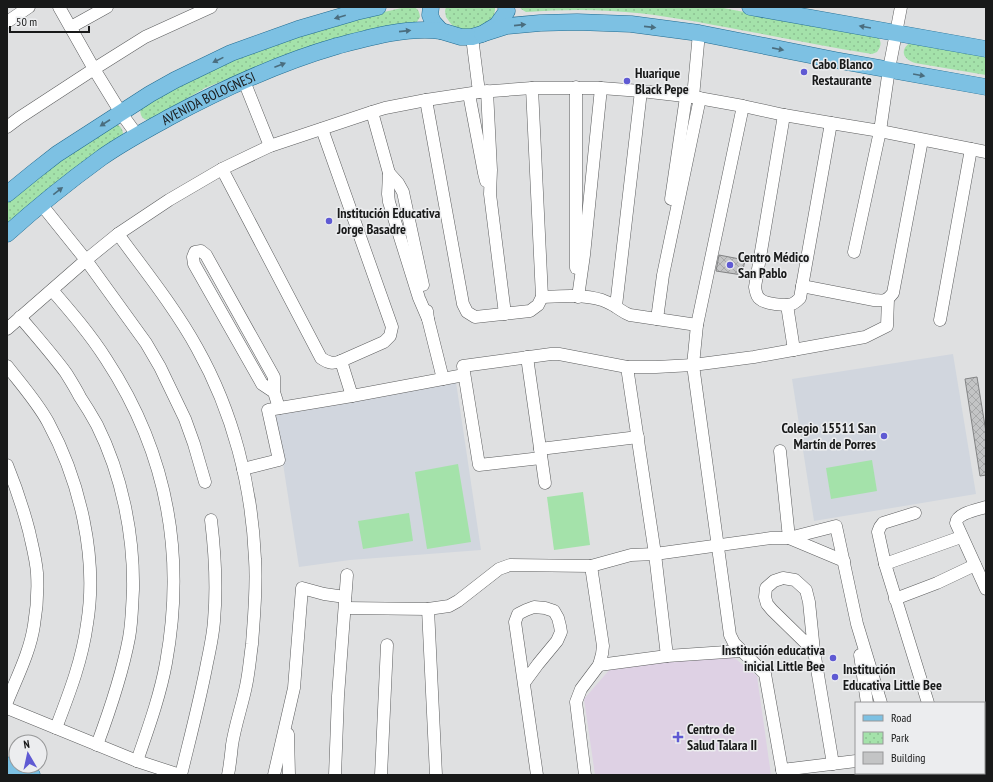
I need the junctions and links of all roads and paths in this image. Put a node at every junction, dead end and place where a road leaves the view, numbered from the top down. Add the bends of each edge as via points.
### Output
1 (29, 7) edge
2 (59, 7) edge
3 (107, 7) edge
4 (211, 7) edge
5 (378, 7) edge
6 (431, 7) edge
7 (506, 7) edge
8 (750, 7) edge
9 (901, 7) edge
10 (7, 22) edge
11 (71, 27) junction
12 (441, 31) junction
13 (896, 32) junction
14 (699, 33) junction
15 (477, 35) junction
16 (986, 49) edge
17 (94, 69) junction
18 (889, 70) junction
19 (244, 81) junction
20 (576, 87) junction
21 (986, 87) edge
22 (532, 88) junction
23 (601, 88) junction
24 (641, 91) junction
25 (478, 92) junction
26 (693, 97) junction
27 (426, 100) junction
28 (743, 106) junction
29 (372, 112) junction
30 (121, 113) junction
31 (784, 115) junction
32 (830, 124) junction
33 (7, 127) edge
34 (322, 129) junction
35 (880, 131) junction
36 (137, 135) junction
37 (922, 140) junction
38 (270, 146) junction
39 (971, 149) junction
40 (986, 152) edge
41 (222, 169) junction
42 (7, 194) edge
43 (490, 194) junction
44 (41, 204) junction
45 (7, 234) edge
46 (118, 234) junction
47 (854, 252) dead end
48 (86, 260) junction
49 (802, 286) junction
50 (52, 290) junction
51 (542, 297) junction
52 (578, 297) junction
53 (888, 299) junction
54 (787, 305) junction
55 (616, 306) junction
56 (505, 314) junction
57 (20, 317) junction
58 (657, 319) junction
59 (940, 320) dead end
60 (697, 325) junction
61 (7, 329) edge
62 (794, 350) junction
63 (527, 357) junction
64 (341, 361) junction
65 (693, 365) junction
66 (7, 366) edge
67 (627, 367) junction
68 (464, 375) junction
69 (443, 379) junction
70 (274, 392) junction
71 (352, 396) junction
72 (279, 408) junction
73 (638, 437) junction
74 (780, 451) dead end
75 (540, 453) junction
76 (7, 465) edge
77 (243, 469) junction
78 (205, 482) dead end
79 (545, 483) dead end
80 (986, 507) edge
81 (915, 513) dead end
82 (211, 520) dead end
83 (962, 537) junction
84 (789, 538) junction
85 (718, 545) junction
86 (655, 554) junction
87 (844, 561) junction
88 (885, 564) junction
89 (975, 565) junction
90 (591, 566) junction
91 (347, 575) dead end
92 (986, 589) edge
93 (895, 599) junction
94 (345, 602) junction
95 (428, 609) junction
96 (857, 624) junction
97 (387, 645) dead end
98 (741, 651) junction
99 (814, 651) junction
100 (668, 656) junction
101 (599, 665) junction
102 (524, 683) junction
103 (7, 702) edge
104 (867, 702) edge
105 (880, 702) edge
106 (928, 702) edge
107 (7, 708) edge
108 (287, 719) junction
109 (56, 728) junction
110 (97, 745) junction
111 (137, 761) junction
112 (855, 761) edge
113 (833, 764) junction
114 (7, 765) edge
115 (782, 773) edge
116 (32, 775) edge
117 (180, 775) edge
118 (228, 775) edge
119 (274, 775) edge
120 (289, 775) edge
121 (336, 775) edge
122 (381, 775) edge
123 (436, 775) edge
124 (537, 775) edge
125 (585, 775) edge

1 - 10 street
2 - 11 street
3 - 11 street
4 - 17 street via 145,37
5 -> 30 main road via 298,29 231,53 175,80
6 - 12 main road via 430,15
7 - 15 main road via 507,11 497,25
13 -> 8 main road
9 - 13 street
11 - 17 street
12 - 15 main road, AVENIDA BOLOGNESI via 461,37
19 -> 12 main road, AVENIDA BOLOGNESI via 309,54 353,42 390,33 426,29
13 - 16 main road
13 - 18 street
15 -> 14 main road via 508,26 563,22 631,24
14 -> 18 main road
14 - 26 street
15 - 25 street
17 - 30 street
17 - 33 street
18 -> 21 main road
18 - 35 street
19 - 36 main road, AVENIDA BOLOGNESI
19 - 38 street
20 - 22 street
20 - 23 street
20 - 52 street
22 - 25 street
22 - 51 street
23 - 24 street
23 - 52 street
24 - 26 street
24 - 55 street
25 - 27 street
25 - 43 street via 484,173
25 - 43 street via 491,170
26 - 28 street
26 - 58 street via 666,230
27 - 29 street
27 - 56 street via 463,304 466,312 475,317
28 - 31 street
28 - 60 street
29 - 34 street
29 - 69 street via 389,173 403,192 426,297 428,319
30 - 36 street
30 -> 42 main road via 57,154
31 - 32 street
31 - 54 street via 755,287 756,295 761,301
32 - 35 street
32 - 49 street
34 - 38 street
34 - 64 street via 392,327 390,336 384,342
35 - 37 street
35 - 47 street
44 -> 36 main road, AVENIDA BOLOGNESI
37 - 39 street
37 - 53 street via 892,293
38 - 41 street
39 - 40 street
39 - 59 street
41 - 46 street
41 - 64 street via 321,358 326,362
43 - 56 street
44 - 45 main road, AVENIDA BOLOGNESI
44 - 48 street
46 - 48 street
46 - 77 street via 183,324 197,348 220,396
48 - 50 street
48 - 78 street via 160,366 185,419
49 - 53 street via 874,300
49 - 54 street via 800,298 794,304
50 - 57 street
50 - 111 street via 91,337 134,407 161,478 169,517 174,586 170,640 162,684
51 - 52 street
51 - 56 street via 538,305 530,311
52 - 55 street via 596,299
53 - 62 street via 888,326 865,337
54 - 62 street
55 - 58 street via 625,314
57 - 61 street
57 - 110 street via 67,374 97,425 113,464 127,518 133,579 129,637 118,684
58 - 60 street
60 - 65 street
62 - 65 street
63 - 67 street via 559,354
63 - 68 street via 463,366
63 - 75 street
64 - 71 street
65 - 67 street
65 - 85 street
66 - 109 street via 35,401 66,461 80,505 90,563 88,623 79,666
67 - 73 street
68 - 69 street
68 - 75 street via 479,465
69 - 71 street
70 - 70 street via 274,377 206,254 201,251 195,252 194,264 262,384
70 - 72 street
71 - 72 street
72 - 77 street via 268,410 279,460
73 - 75 street
73 - 86 street
74 - 84 street
75 - 79 street
76 - 103 street via 16,486 33,546 37,586 34,626
77 - 118 street via 256,561 254,608 246,684 232,744
80 - 83 street via 958,518 956,523
81 - 88 street via 883,523 880,527 878,532
82 - 117 street via 215,555 214,621 202,689
83 - 88 street
83 - 89 street
84 - 85 street
84 - 87 street
84 - 87 street via 836,526
85 - 86 street
85 - 98 street via 730,635
86 - 90 street via 631,555
86 - 100 street
87 - 96 street
88 - 93 street
89 - 92 street
89 - 93 street
90 - 95 street via 510,565 499,569 449,606
90 - 101 street via 603,646
91 - 94 street
93 - 106 street
94 - 95 street
94 - 108 street via 302,588 294,688
94 - 121 street via 338,696
95 - 123 street
96 - 104 street
96 - 105 street
97 - 122 street
98 - 100 street
98 - 115 street via 765,674
99 - 99 street via 810,602 806,590 795,580 783,578 774,581 766,588 767,604
99 - 113 street
100 - 101 street
101 - 125 street via 581,689 576,702
102 - 102 street via 557,641 561,632 554,611 534,606 518,614 515,622
102 - 124 street
107 - 109 street
108 - 119 street
108 - 120 street
109 - 110 street
110 - 111 street
111 - 117 street
112 - 113 street
113 - 115 street
114 - 116 main road

